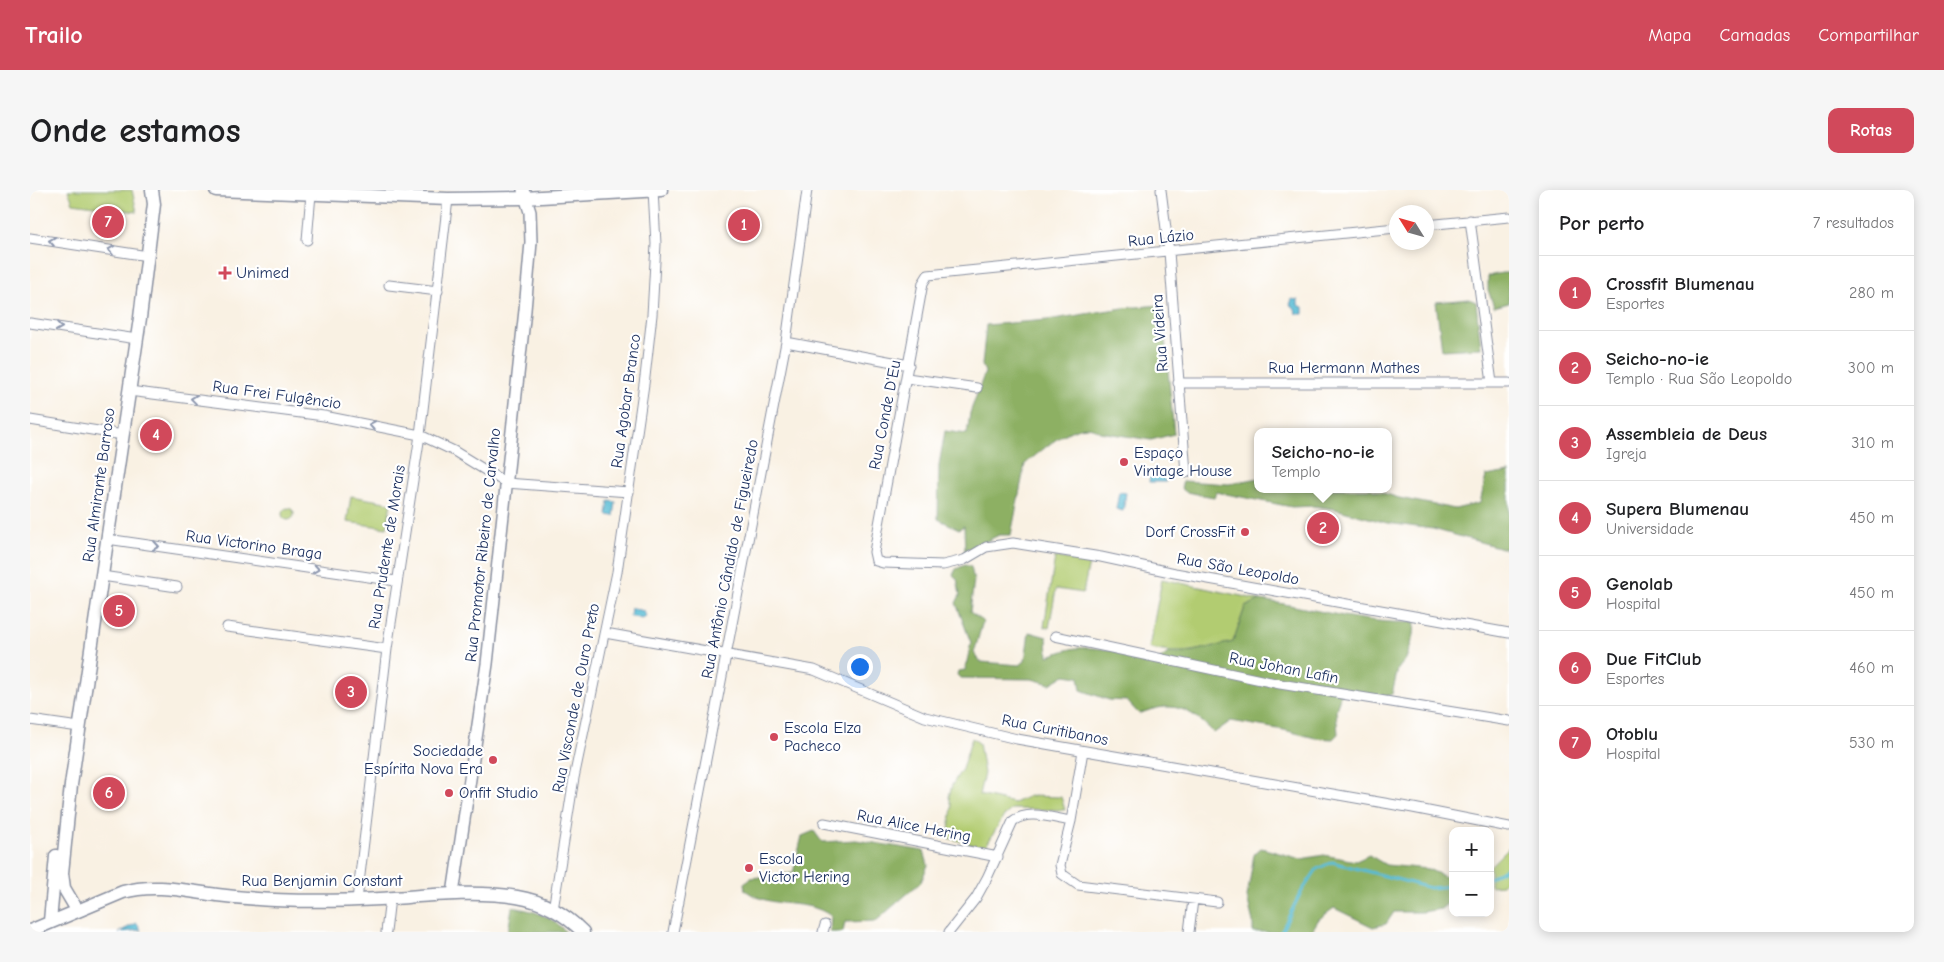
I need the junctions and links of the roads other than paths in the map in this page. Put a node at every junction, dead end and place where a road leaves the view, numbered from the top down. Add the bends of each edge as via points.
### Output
1 (152, 190) edge
2 (216, 190) edge
3 (653, 190) edge
4 (661, 190) edge
5 (807, 190) edge
6 (1161, 190) edge
7 (636, 191) edge
8 (311, 194) junction
9 (524, 194) edge
10 (448, 199) junction
11 (1509, 217) edge
12 (1470, 220) junction
13 (1434, 224) edge
14 (1389, 229) edge
15 (30, 238) edge
16 (307, 240) dead end
17 (1169, 252) junction
18 (148, 256) junction
19 (928, 275) joint
20 (389, 285) dead end
21 (438, 292) junction
22 (30, 323) edge
23 (137, 339) junction
24 (786, 342) junction
25 (909, 365) junction
26 (907, 378) junction
27 (1178, 383) junction
28 (1492, 383) junction
29 (1509, 383) edge
30 (977, 388) dead end
31 (129, 391) junction
32 (30, 420) edge
33 (420, 434) junction
34 (123, 436) junction
35 (1186, 474) dead end
36 (506, 484) junction
37 (629, 492) junction
38 (107, 539) junction
39 (876, 561) joint
40 (102, 576) junction
41 (396, 581) junction
42 (177, 588) dead end
43 (227, 627) dead end
44 (605, 633) junction
45 (1509, 633) edge
46 (1055, 636) dead end
47 (387, 649) junction
48 (727, 655) junction
49 (30, 720) edge
50 (1509, 721) edge
51 (79, 727) junction
52 (1083, 751) junction
53 (71, 785) junction
54 (1071, 821) junction
55 (824, 823) dead end
56 (1509, 827) edge
57 (998, 857) junction
58 (453, 894) junction
59 (390, 898) junction
60 (356, 900) junction
61 (1193, 900) junction
62 (1217, 902) dead end
63 (77, 910) junction
64 (553, 910) junction
65 (50, 921) junction
66 (30, 931) edge
67 (386, 932) edge
68 (583, 932) edge
69 (673, 932) edge
70 (950, 932) edge
71 (1189, 932) edge

1 - 18 main road, Rua Almirante Barroso via 154,204
2 - 8 main road
3 - 4 main road
3 - 7 main road
3 - 37 street, Rua Agobar Branco via 656,244 652,315
5 - 24 street, Rua Antônio Cândido de Figueiredo
6 - 17 street, Rua Videira
7 - 9 main road
8 - 10 main road
8 - 16 street
9 - 10 main road
9 - 36 street, Rua Promotor Ribeiro de Carvalho via 530,212 531,242
10 - 21 street, Rua Prudente de Morais
11 - 12 street
12 - 13 street
12 - 28 street
14 - 17 street, Rua Lázio
18 -> 15 street
17 - 19 street, Rua Lázio
17 - 27 street, Rua Videira
18 - 23 main road, Rua Almirante Barroso
19 - 25 street, Rua Conde D'Eu via 923,283
20 - 21 street
21 - 33 street, Rua Prudente de Morais
22 -> 23 street
23 - 31 main road, Rua Almirante Barroso
24 - 25 street
24 - 48 street, Rua Antônio Cândido de Figueiredo
25 - 26 street, Rua Conde D'Eu
26 - 30 street
26 - 39 street, Rua Conde D'Eu via 874,552
27 - 28 street, Rua Hermann Mathes
27 - 35 street, Rua Videira
28 - 29 street, Rua Hermann Mathes
33 -> 31 street, Rua Frei Fulgêncio via 324,416
31 - 34 main road, Rua Almirante Barroso
32 - 34 street
33 - 36 street, Rua Frei Fulgêncio
33 - 41 street, Rua Prudente de Morais
34 - 38 main road, Rua Almirante Barroso
36 - 37 street, Rua Agobar Branco
36 - 58 street, Rua Promotor Ribeiro de Carvalho via 487,664
37 - 44 street, Rua Visconde de Ouro Preto
38 - 40 main road, Rua Almirante Barroso
38 -> 41 street, Rua Victorino Braga
39 - 45 street, Rua São Leopoldo via 943,565 964,560 986,547 1013,543
40 - 42 street
40 - 51 main road, Rua Almirante Barroso
41 - 47 street, Rua Prudente de Morais
43 - 47 street
44 - 48 street, Rua Curitibanos
44 - 64 street, Rua Visconde de Ouro Preto via 576,769
46 - 50 street, Rua Johan Lafin via 1280,684
47 - 60 street, Rua Prudente de Morais
48 - 52 street, Rua Curitibanos via 814,670 925,717
48 - 69 street, Rua Antônio Cândido de Figueiredo
49 - 51 street
51 - 53 main road, Rua Almirante Barroso
52 - 54 street
52 - 56 street, Rua Curitibanos
53 - 63 main road, Rua Almirante Barroso via 62,873 64,888
53 - 65 main road, Rua Almirante Barroso via 61,818
54 - 57 street via 1032,814 1019,816 1012,821
54 - 61 street via 1060,865 1062,874 1069,881 1078,885
55 - 57 street, Rua Alice Hering
57 - 70 street via 976,898
58 - 59 main road, Rua Benjamin Constant
58 - 64 main road, Rua Benjamin Constant via 518,897
59 - 60 main road, Rua Benjamin Constant
59 - 67 street
60 - 63 main road, Rua Benjamin Constant via 249,899 156,887 137,888
61 - 62 street
61 - 71 street
63 - 65 main road, Rua Benjamin Constant
64 - 68 main road, Rua Benjamin Constant
65 - 66 main road, Rua Benjamin Constant

